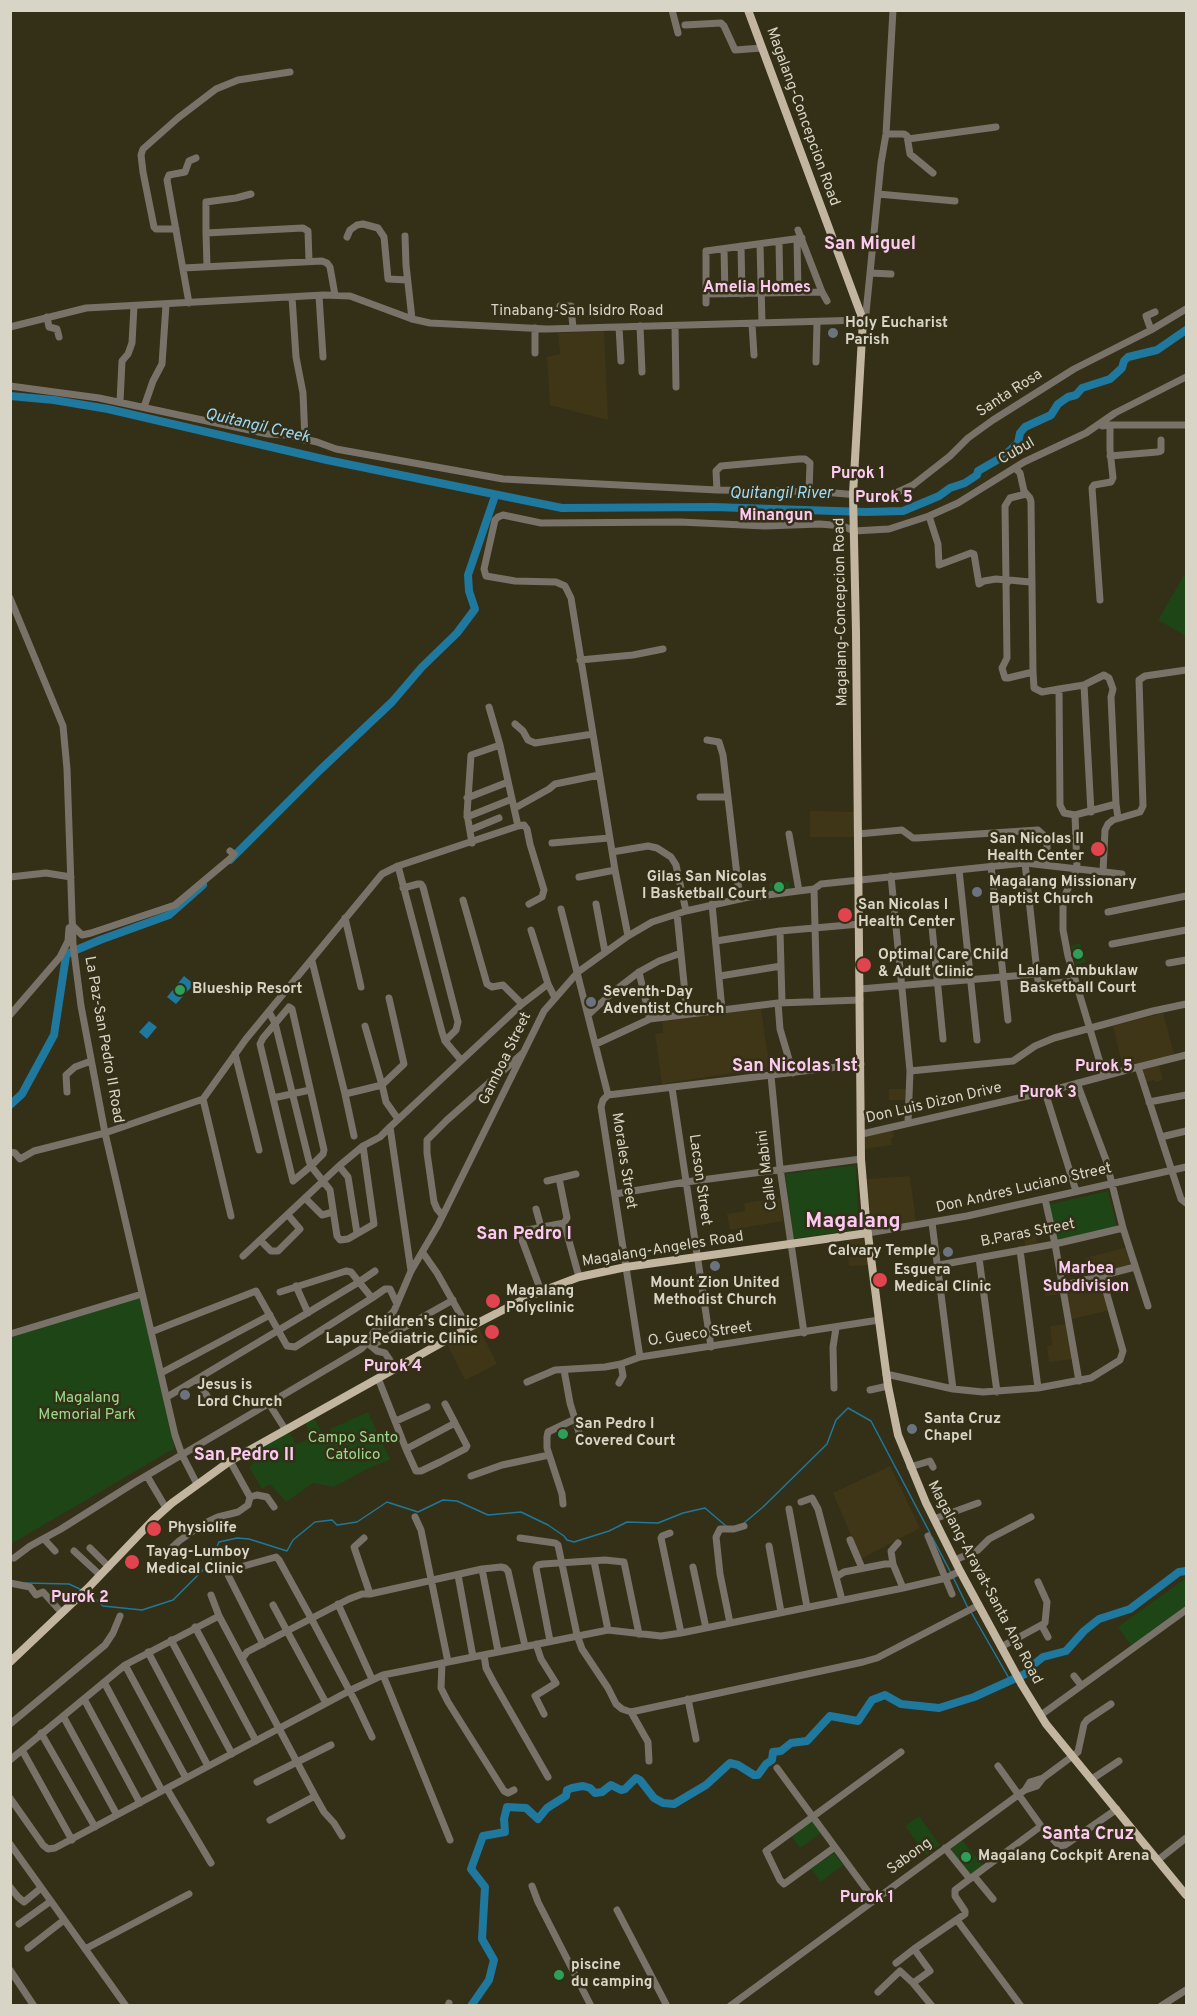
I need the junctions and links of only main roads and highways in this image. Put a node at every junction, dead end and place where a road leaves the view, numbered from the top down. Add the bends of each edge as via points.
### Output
1 (748, 10) edge
2 (868, 1233) junction
3 (10, 1662) edge
4 (1186, 1895) edge

1 - 2 main road, Magalang-Concepcion Road via 863,320 853,498 861,1159
2 - 3 main road, Magalang-Angeles Road via 626,1267 579,1277 541,1291 230,1461 166,1508
2 - 4 main road, Magalang-Arayat-Santa Ana Road via 898,1435 955,1560 952,1575 1041,1715

